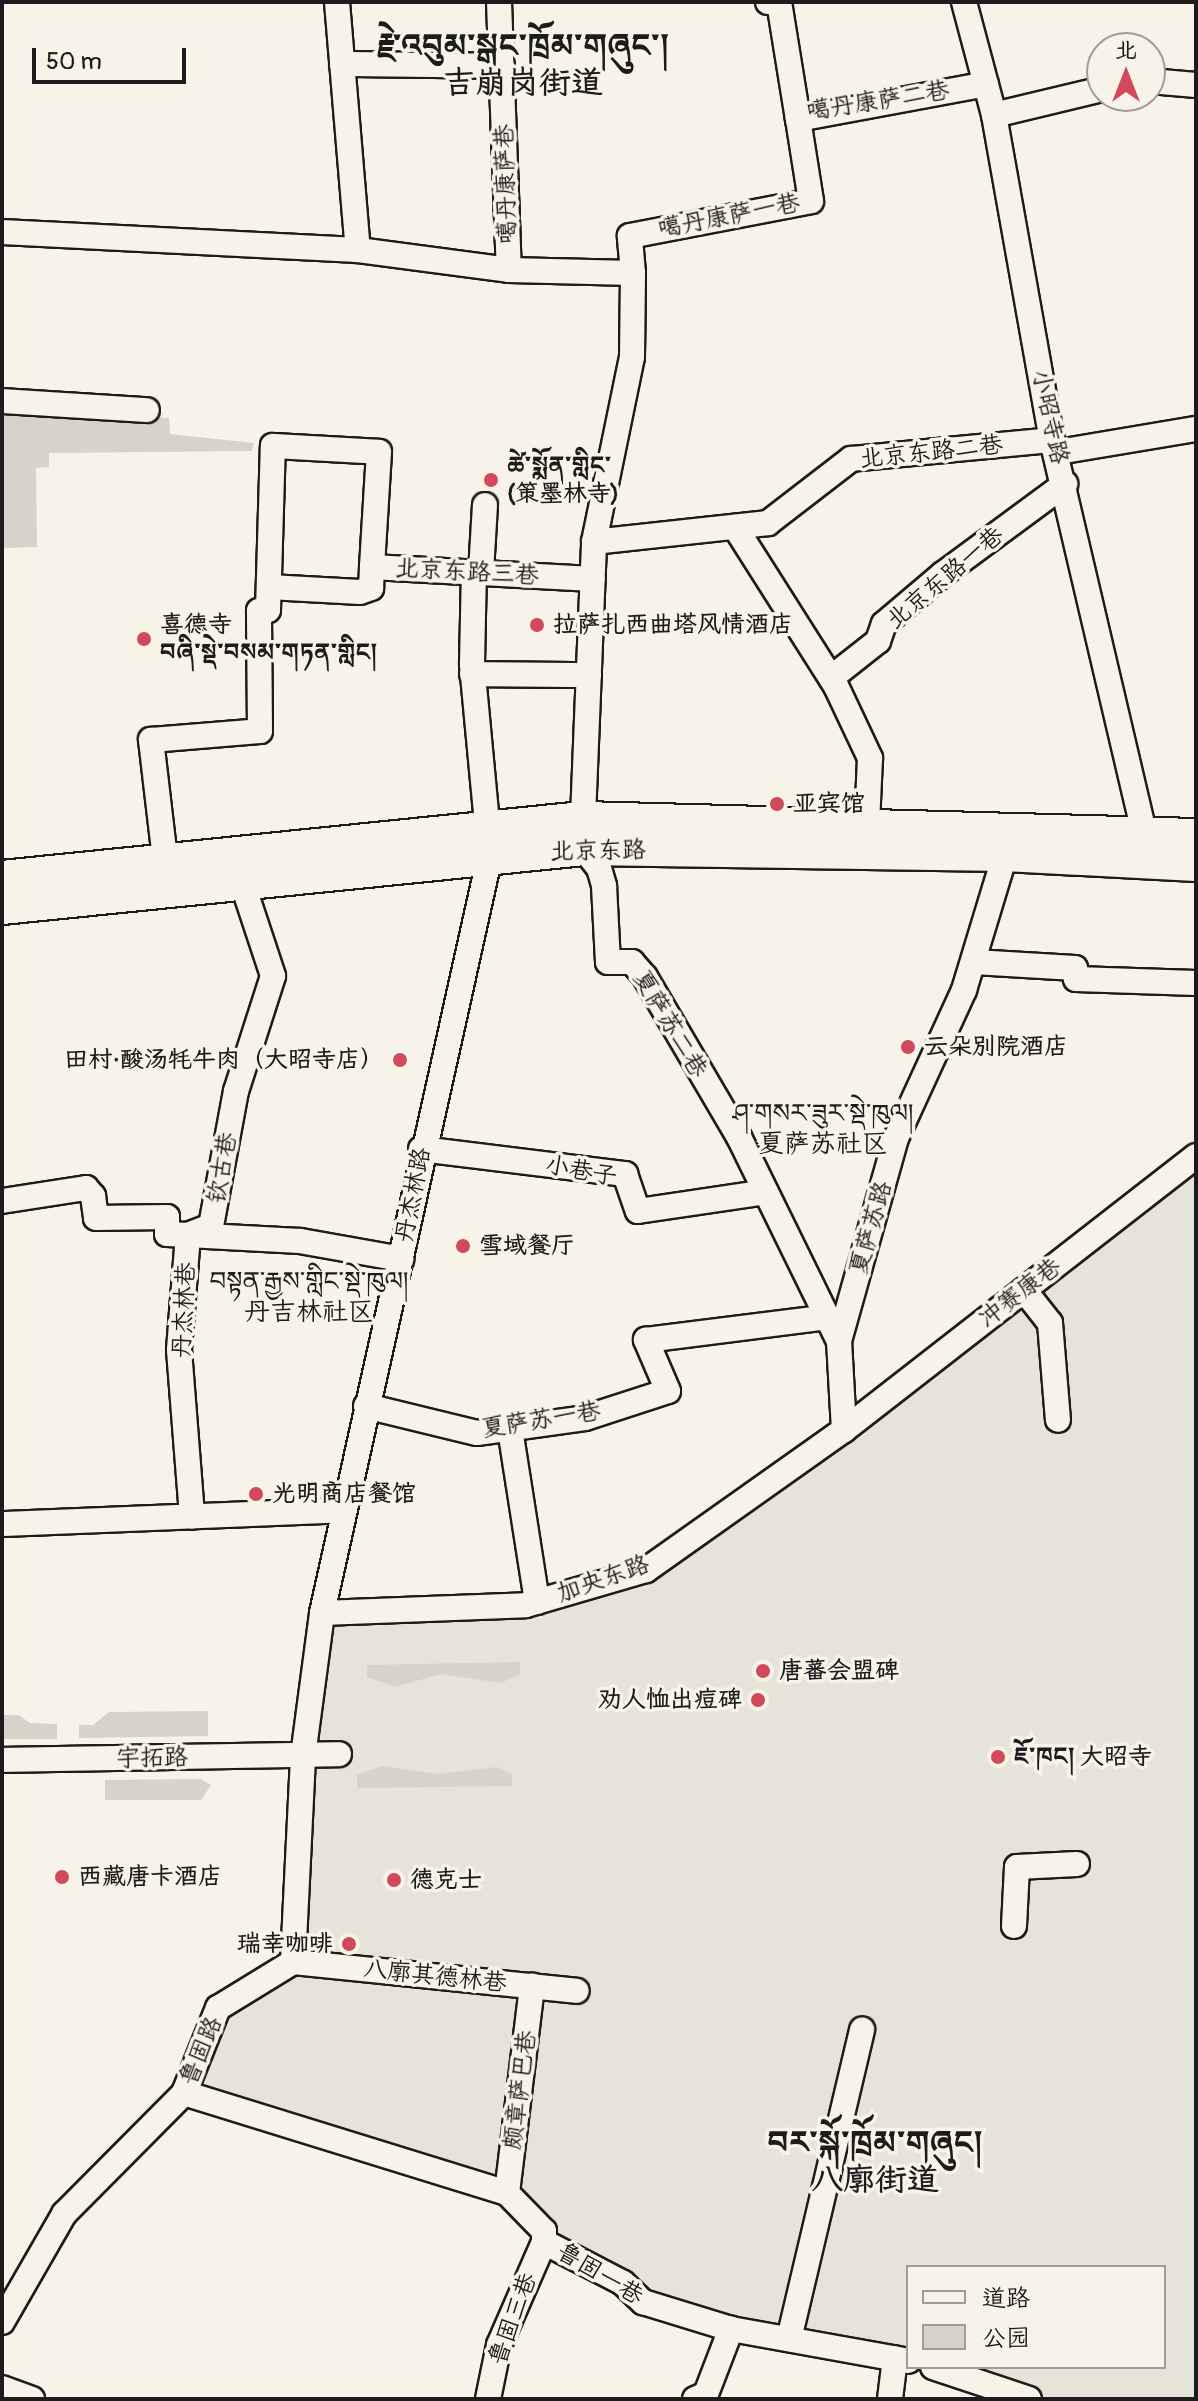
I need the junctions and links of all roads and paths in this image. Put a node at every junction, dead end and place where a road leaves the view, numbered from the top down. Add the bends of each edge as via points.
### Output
1 (337, 2) edge
2 (499, 2) edge
3 (768, 2) edge
4 (964, 2) edge
5 (342, 64) junction
6 (502, 66) junction
7 (1166, 82) edge
8 (986, 84) junction
9 (1196, 85) edge
10 (1086, 93) edge
11 (994, 115) junction
12 (798, 119) junction
13 (2, 232) edge
14 (358, 250) junction
15 (509, 270) junction
16 (633, 273) junction
17 (2, 401) edge
18 (147, 410) dead end
19 (1196, 429) edge
20 (1055, 446) junction
21 (1065, 484) junction
22 (485, 505) dead end
23 (735, 527) junction
24 (594, 542) junction
25 (372, 567) junction
26 (478, 572) junction
27 (593, 579) junction
28 (269, 587) junction
29 (472, 674) junction
30 (589, 675) junction
31 (831, 678) junction
32 (867, 823) junction
33 (1144, 832) junction
34 (584, 834) junction
35 (1196, 835) edge
36 (489, 839) junction
37 (1005, 855) junction
38 (165, 859) junction
39 (1196, 865) edge
40 (2, 877) edge
41 (242, 882) junction
42 (2, 908) edge
43 (974, 962) junction
44 (1196, 983) edge
45 (421, 1149) junction
46 (1196, 1156) edge
47 (766, 1192) junction
48 (2, 1201) edge
49 (188, 1235) junction
50 (401, 1259) junction
51 (1024, 1290) junction
52 (828, 1317) junction
53 (839, 1341) junction
54 (366, 1406) junction
55 (1058, 1420) dead end
56 (510, 1429) junction
57 (844, 1430) junction
58 (344, 1510) junction
59 (192, 1516) junction
60 (2, 1524) edge
61 (537, 1602) junction
62 (322, 1613) junction
63 (339, 1754) dead end
64 (303, 1756) junction
65 (2, 1760) edge
66 (1077, 1864) dead end
67 (1014, 1926) dead end
68 (293, 1962) junction
69 (532, 1986) junction
70 (577, 1991) dead end
71 (862, 2030) dead end
72 (184, 2093) junction
73 (507, 2193) junction
74 (544, 2242) junction
75 (2, 2322) edge
76 (731, 2329) junction
77 (789, 2339) junction
78 (902, 2359) edge
79 (939, 2369) edge
80 (2, 2388) edge
81 (1030, 2398) edge
82 (32, 2399) edge
83 (488, 2399) edge
84 (695, 2399) edge
85 (890, 2399) edge

1 - 5 street
2 - 6 street, 噶丹康萨巷
3 - 12 street, 噶丹康萨二巷 via 779,2
4 - 8 street, 小昭寺路
5 - 6 street
5 - 14 street
6 - 15 street, 噶丹康萨巷
7 - 9 street
8 - 11 street, 小昭寺路
8 - 12 street, 噶丹康萨二巷
10 - 11 street
11 - 20 street, 小昭寺路
12 - 16 street, 噶丹康萨一巷 via 811,201 630,236
13 - 14 street
14 - 15 street
15 - 16 street
16 - 24 street via 632,357
17 - 18 street
19 - 20 street, 北京东路二巷
20 - 21 street, 小昭寺路
20 - 23 street, 北京东路二巷 via 851,459 768,523
21 - 31 street, 北京东路一巷 via 943,574 884,624 878,641
21 - 33 street, 小昭寺路
22 - 26 street, 丹杰林路
23 - 24 street, 北京东路二巷
23 - 31 street
24 - 27 street
25 - 26 street, 北京东路三巷
25 - 28 street, 北京东路三巷 via 371,588 360,592
25 - 28 street via 379,452 273,446
26 - 27 street, 北京东路三巷
26 - 29 street, 丹杰林路
27 - 30 street
28 - 38 street via 268,610 259,611 260,731 151,740
29 - 30 street
29 - 36 street, 丹杰林路
30 - 34 street
31 - 32 street via 870,758
32 - 33 main road, 北京东路
32 - 34 main road, 北京东路
33 - 35 main road, 北京东路
34 - 36 main road, 北京东路
34 - 37 main road, 北京东路
34 - 47 street, 夏萨苏二巷 via 604,886 608,962 632,962 645,977
36 - 38 main road, 北京东路
36 - 41 main road, 北京东路
36 - 45 street, 丹杰林路
37 - 39 main road, 北京东路
37 - 43 street, 夏萨苏路
38 - 40 main road, 北京东路
41 - 42 main road, 北京东路
41 - 49 street, 钦古巷 via 273,976 236,1091 211,1226
43 - 44 street via 1075,968 1076,979
43 - 53 street, 夏萨苏路 via 896,1138
45 - 47 street, 小巷子 via 625,1174 638,1211
45 - 50 street, 丹杰林路
46 - 51 street, 冲赛康巷
47 - 52 street, 夏萨苏二巷
48 - 49 street, 丹杰林巷 via 86,1188 93,1196 96,1218 167,1217 167,1234
49 - 50 street, 钦古巷 via 300,1241
49 - 59 street, 丹杰林巷 via 179,1350
50 - 54 street, 丹杰林路
51 - 55 street via 1050,1323
51 - 57 street, 冲赛康巷
52 - 53 street, 夏萨苏二巷
52 - 56 street, 夏萨苏一巷 via 646,1340 668,1391 585,1418
53 - 57 street, 夏萨苏路
54 - 56 street, 夏萨苏一巷 via 477,1433
54 - 58 street, 丹杰林路
56 - 61 street
57 - 61 street, 加央东路 via 646,1570
58 - 59 street
58 - 62 street, 丹杰林路
59 - 60 street
61 - 62 street, 加央东路
62 - 64 street, 丹杰林路
63 - 64 street, 宇拓路
64 - 65 street, 宇拓路
64 - 68 street
66 - 67 street via 1017,1867
68 - 69 street, 八廓其德林巷
68 - 72 street, 鲁固路 via 218,2008
69 - 70 street, 八廓其德林巷
69 - 73 street, 颇章萨巴巷
71 - 77 street
72 - 73 street, 鲁固一巷
72 - 75 street, 鲁固路 via 64,2214
73 - 74 street, 鲁固一巷 via 544,2231
74 - 76 street, 鲁固一巷 via 623,2283 643,2302
74 - 83 street, 鲁固三巷 via 499,2345
76 - 77 street, 鲁固一巷
76 - 84 street via 706,2394
77 - 78 street, 鲁固一巷
78 - 85 street
79 - 81 street
80 - 82 street

